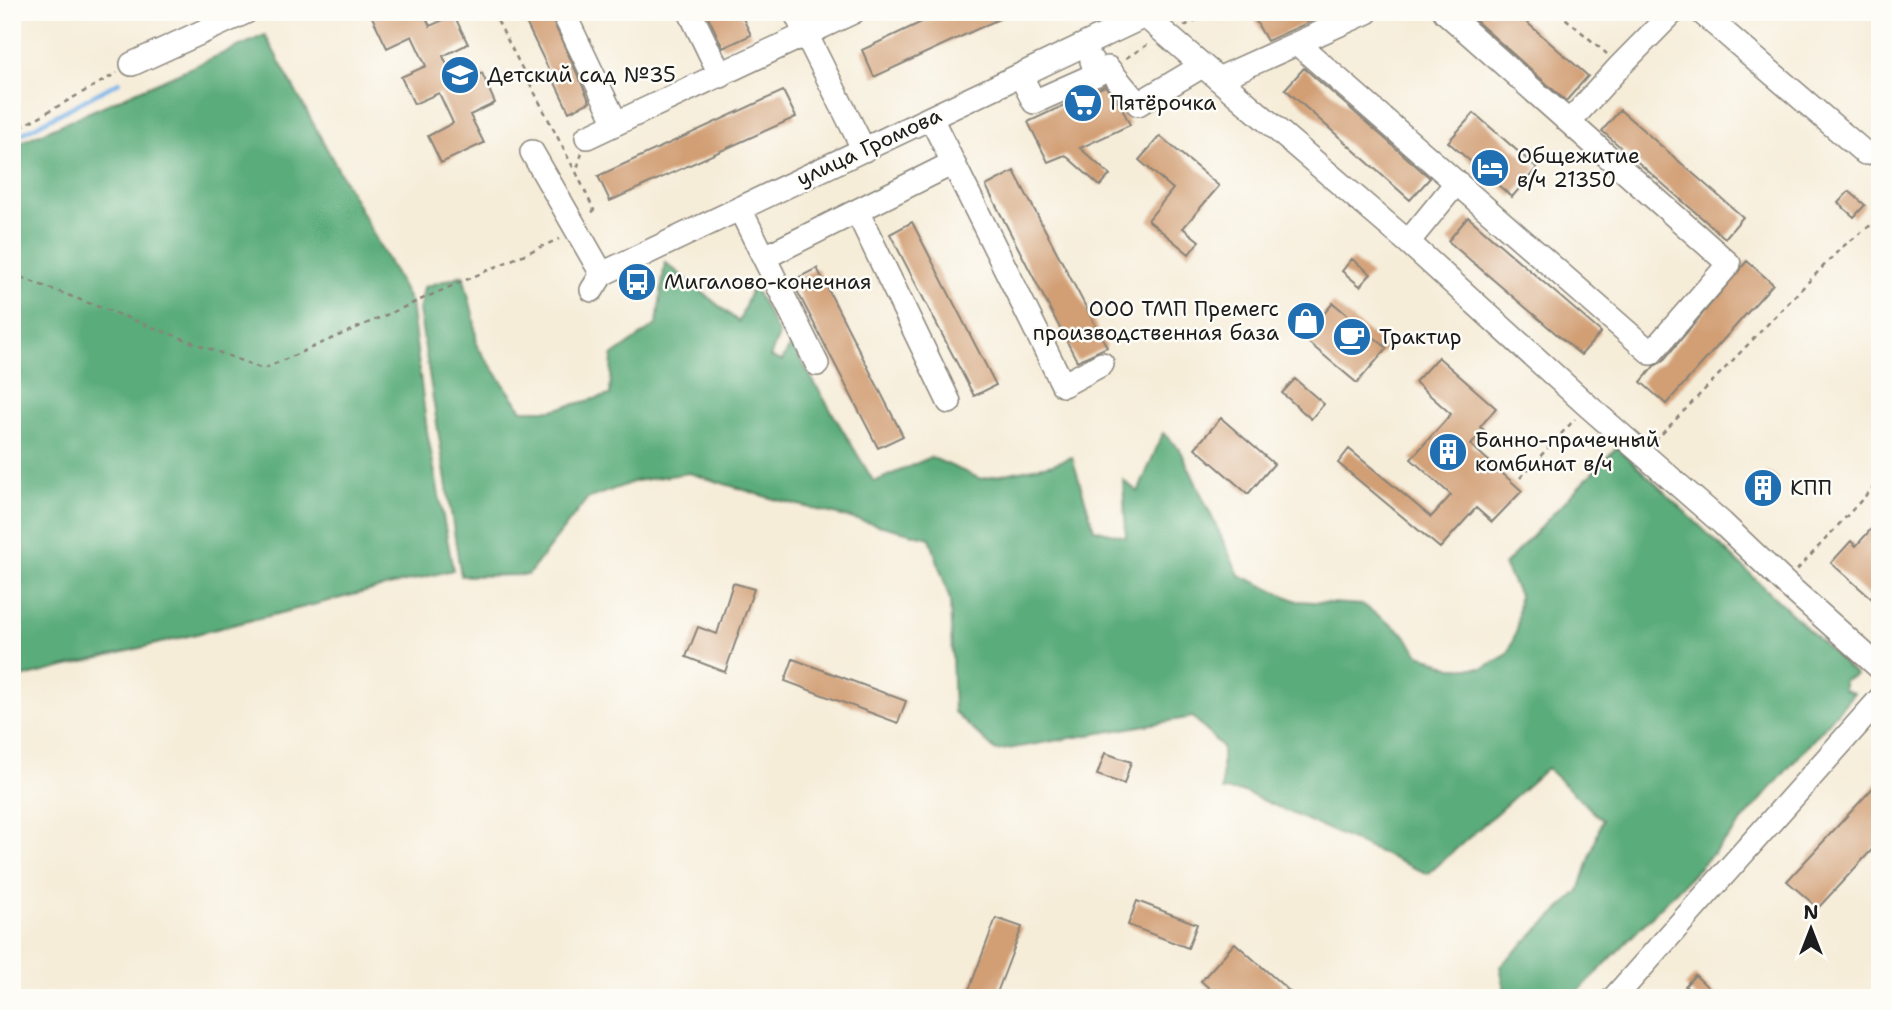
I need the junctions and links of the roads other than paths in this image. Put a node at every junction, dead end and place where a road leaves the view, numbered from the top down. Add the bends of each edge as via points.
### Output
1 (246, 12) edge
2 (563, 12) edge
3 (690, 12) edge
4 (795, 12) edge
5 (853, 12) edge
6 (1367, 12) edge
7 (1445, 12) edge
8 (1673, 12) edge
9 (1701, 12) edge
10 (1149, 14) edge
11 (807, 36) junction
12 (1298, 44) junction
13 (1084, 45) junction
14 (132, 64) road end
15 (1210, 72) junction
16 (1097, 74) junction
17 (721, 76) junction
18 (1021, 76) junction
19 (931, 118) junction
20 (1569, 122) junction
21 (616, 123) junction
22 (587, 137) road end
23 (864, 150) junction
24 (532, 152) dead end
25 (1865, 153) dead end
26 (953, 163) junction
27 (1457, 182) junction
28 (740, 209) junction
29 (858, 211) junction
30 (1408, 242) junction
31 (765, 257) junction
32 (817, 364) dead end
33 (1102, 364) dead end
34 (949, 402) dead end
35 (1880, 668) edge
36 (1880, 699) edge
37 (1614, 998) edge

1 - 14 street
2 - 21 street
3 - 17 street
4 - 11 street
5 - 11 street
6 - 12 street
7 - 20 street
8 - 20 street
9 - 25 street
10 - 13 street, улица Громова
10 - 15 street
11 - 17 street
11 - 23 street
12 - 15 street
12 - 27 street
13 - 16 street
13 - 18 street, улица Громова
15 - 16 street via 1138,104 1108,68
15 - 30 street
16 - 18 street via 1034,102
17 - 21 street
18 - 19 street, улица Громова
19 - 23 street, улица Громова
19 - 26 street
20 - 27 street via 1729,264 1651,353
21 - 22 street
23 - 28 street, улица Громова
24 - 28 street, улица Громова via 577,231 597,282
26 - 29 street
26 - 33 street via 1063,385
27 - 30 street
28 - 31 street
29 - 31 street
29 - 34 street
30 - 35 street
31 - 32 street
36 - 37 street

